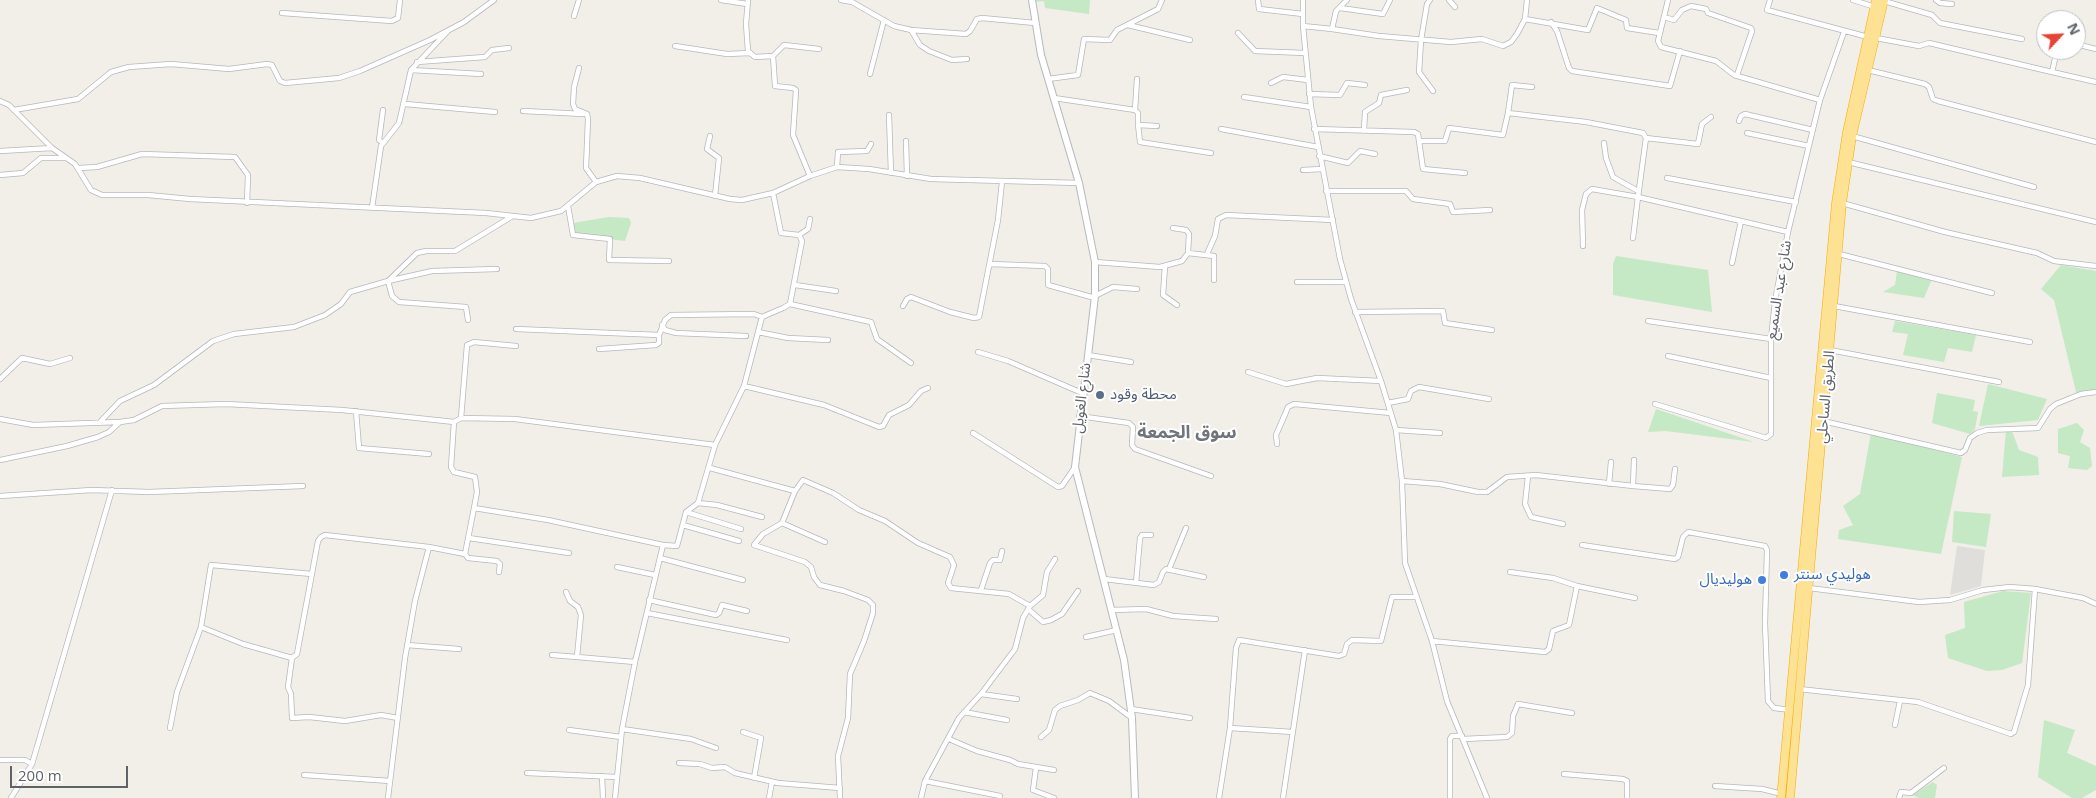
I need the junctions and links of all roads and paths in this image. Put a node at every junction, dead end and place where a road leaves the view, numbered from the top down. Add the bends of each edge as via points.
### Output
1 (400, 0) edge
2 (494, 0) edge
3 (579, 0) edge
4 (721, 0) edge
5 (842, 0) edge
6 (1032, 0) edge
7 (1162, 0) edge
8 (1258, 0) edge
9 (1303, 0) edge
10 (1347, 0) edge
11 (1390, 0) edge
12 (1430, 0) edge
13 (1449, 0) edge
14 (1526, 0) edge
15 (1668, 0) edge
16 (1770, 0) edge
17 (1853, 0) edge
18 (1936, 0) edge
19 (853, 1) edge
20 (748, 2) edge
21 (1880, 2) edge
22 (1952, 4) dead end
23 (1455, 7) dead end
24 (1340, 8) junction
25 (282, 13) dead end
26 (1303, 14) junction
27 (574, 16) dead end
28 (1664, 17) junction
29 (1525, 19) junction
30 (884, 20) junction
31 (1552, 22) junction
32 (1035, 23) junction
33 (1128, 24) junction
34 (1303, 26) junction
35 (1332, 29) junction
36 (448, 30) junction
37 (911, 30) junction
38 (1238, 32) dead end
39 (1844, 32) junction
40 (1660, 33) junction
41 (1872, 38) junction
42 (2022, 39) dead end
43 (1190, 40) dead end
44 (1421, 40) junction
45 (675, 46) dead end
46 (509, 48) dead end
47 (819, 49) dead end
48 (1680, 51) junction
49 (750, 53) junction
50 (1305, 53) junction
51 (774, 56) junction
52 (967, 59) dead end
53 (2055, 60) edge
54 (417, 62) junction
55 (580, 68) dead end
56 (411, 70) junction
57 (1868, 70) junction
58 (2052, 72) junction
59 (481, 74) dead end
60 (870, 74) dead end
61 (1737, 75) junction
62 (1137, 79) dead end
63 (1048, 80) junction
64 (1308, 80) junction
65 (2096, 82) edge
66 (1271, 83) dead end
67 (1365, 85) dead end
68 (1532, 87) dead end
69 (1407, 90) dead end
70 (1433, 91) dead end
71 (1309, 94) junction
72 (1244, 97) dead end
73 (1054, 98) junction
74 (1820, 100) junction
75 (0, 101) edge
76 (405, 104) junction
77 (1311, 106) junction
78 (14, 110) junction
79 (383, 110) dead end
80 (1135, 110) junction
81 (522, 111) dead end
82 (495, 112) dead end
83 (1508, 113) junction
84 (587, 114) junction
85 (889, 115) dead end
86 (1711, 117) dead end
87 (1739, 121) dead end
88 (1138, 125) junction
89 (1157, 126) dead end
90 (1314, 128) junction
91 (1221, 129) dead end
92 (1364, 130) junction
93 (1813, 130) junction
94 (1747, 133) dead end
95 (710, 136) dead end
96 (1852, 136) junction
97 (1646, 138) junction
98 (906, 141) dead end
99 (1419, 141) junction
100 (2096, 142) edge
101 (383, 143) junction
102 (1604, 143) dead end
103 (871, 144) dead end
104 (1809, 146) junction
105 (1318, 147) junction
106 (52, 148) junction
107 (0, 151) edge
108 (1211, 153) dead end
109 (1375, 154) dead end
110 (1319, 156) junction
111 (66, 158) junction
112 (1848, 162) junction
113 (837, 167) junction
114 (79, 168) junction
115 (1322, 169) junction
116 (1303, 170) dead end
117 (891, 173) junction
118 (1465, 173) dead end
119 (0, 175) edge
120 (810, 176) junction
121 (907, 176) junction
122 (1667, 178) dead end
123 (596, 182) junction
124 (1002, 182) junction
125 (1078, 183) junction
126 (2034, 188) dead end
127 (1326, 191) junction
128 (773, 193) junction
129 (1638, 194) junction
130 (715, 196) junction
131 (1796, 202) junction
132 (247, 203) junction
133 (1842, 204) junction
134 (568, 206) junction
135 (372, 208) junction
136 (1490, 210) dead end
137 (511, 217) junction
138 (810, 219) dead end
139 (1333, 220) junction
140 (1740, 222) junction
141 (2096, 222) edge
142 (1172, 228) dead end
143 (1788, 232) junction
144 (799, 235) junction
145 (1633, 238) dead end
146 (1583, 246) dead end
147 (1188, 252) junction
148 (1206, 254) junction
149 (1839, 254) junction
150 (669, 261) dead end
151 (1095, 262) junction
152 (1732, 263) dead end
153 (990, 264) junction
154 (1165, 266) junction
155 (2096, 266) edge
156 (497, 269) dead end
157 (1214, 280) dead end
158 (388, 281) junction
159 (1297, 282) dead end
160 (1346, 282) junction
161 (795, 285) junction
162 (1137, 289) dead end
163 (836, 291) dead end
164 (1992, 293) dead end
165 (1095, 297) junction
166 (790, 304) junction
167 (1177, 305) dead end
168 (903, 306) dead end
169 (1834, 306) junction
170 (1355, 312) junction
171 (762, 317) junction
172 (468, 320) dead end
173 (1648, 321) dead end
174 (662, 325) junction
175 (516, 329) dead end
176 (1492, 330) dead end
177 (758, 332) junction
178 (659, 335) junction
179 (746, 336) dead end
180 (1771, 339) junction
181 (828, 340) dead end
182 (2030, 342) dead end
183 (516, 346) dead end
184 (599, 350) dead end
185 (1830, 350) junction
186 (978, 352) dead end
187 (1088, 355) junction
188 (1668, 356) dead end
189 (70, 358) dead end
190 (1131, 362) dead end
191 (911, 363) dead end
192 (1248, 372) dead end
193 (1770, 378) junction
194 (0, 379) edge
195 (1381, 381) junction
196 (1999, 382) dead end
197 (744, 386) junction
198 (928, 388) dead end
199 (2096, 392) edge
200 (1082, 393) junction
201 (1489, 399) dead end
202 (1388, 403) junction
203 (1655, 404) dead end
204 (356, 411) junction
205 (1391, 413) junction
206 (1079, 416) junction
207 (462, 418) junction
208 (0, 419) edge
209 (1823, 421) junction
210 (100, 422) junction
211 (120, 422) junction
212 (454, 422) junction
213 (1396, 430) junction
214 (1440, 433) dead end
215 (973, 434) dead end
216 (1277, 444) dead end
217 (715, 445) junction
218 (429, 454) dead end
219 (0, 460) edge
220 (1634, 460) dead end
221 (1611, 462) dead end
222 (1075, 467) junction
223 (710, 468) junction
224 (1675, 469) dead end
225 (1211, 476) dead end
226 (1528, 476) junction
227 (1402, 481) junction
228 (1609, 484) junction
229 (303, 486) dead end
230 (1633, 486) junction
231 (112, 490) junction
232 (795, 491) junction
233 (0, 496) edge
234 (698, 503) junction
235 (474, 508) junction
236 (686, 512) junction
237 (762, 517) dead end
238 (782, 523) junction
239 (1562, 524) dead end
240 (683, 526) junction
241 (1186, 528) dead end
242 (741, 529) dead end
243 (1151, 536) dead end
244 (469, 538) junction
245 (739, 541) dead end
246 (825, 542) dead end
247 (1582, 545) dead end
248 (663, 546) junction
249 (429, 547) junction
250 (1002, 551) dead end
251 (569, 553) dead end
252 (465, 554) junction
253 (660, 558) junction
254 (1055, 559) dead end
255 (617, 567) dead end
256 (1169, 569) junction
257 (500, 572) dead end
258 (1510, 572) dead end
259 (312, 574) junction
260 (655, 575) junction
261 (1204, 577) dead end
262 (1104, 579) junction
263 (743, 580) dead end
264 (1136, 583) junction
265 (1577, 586) junction
266 (1809, 588) junction
267 (2034, 588) junction
268 (981, 590) junction
269 (1078, 591) dead end
270 (566, 592) dead end
271 (1416, 598) junction
272 (1635, 598) dead end
273 (649, 600) junction
274 (2096, 604) edge
275 (1029, 607) junction
276 (1112, 610) junction
277 (747, 611) dead end
278 (647, 613) junction
279 (1216, 619) dead end
280 (201, 627) junction
281 (1117, 630) junction
282 (1086, 637) dead end
283 (787, 640) dead end
284 (1432, 641) junction
285 (407, 644) junction
286 (459, 648) dead end
287 (1305, 650) junction
288 (552, 655) dead end
289 (577, 657) junction
290 (292, 658) junction
291 (635, 662) junction
292 (1799, 689) junction
293 (981, 694) junction
294 (1017, 699) dead end
295 (1900, 701) junction
296 (1131, 709) junction
297 (1791, 710) junction
298 (964, 712) junction
299 (1572, 713) dead end
300 (398, 718) junction
301 (1132, 718) junction
302 (1190, 718) dead end
303 (1007, 720) dead end
304 (1895, 725) dead end
305 (170, 728) dead end
306 (1230, 728) junction
307 (622, 729) junction
308 (569, 730) dead end
309 (743, 732) dead end
310 (1293, 732) junction
311 (1041, 737) dead end
312 (621, 738) junction
313 (1462, 738) junction
314 (950, 739) junction
315 (716, 748) dead end
316 (0, 760) edge
317 (679, 763) dead end
318 (32, 764) junction
319 (1036, 768) junction
320 (1944, 768) dead end
321 (1054, 770) dead end
322 (526, 772) dead end
323 (1564, 774) dead end
324 (304, 775) dead end
325 (602, 776) junction
326 (617, 777) junction
327 (754, 778) junction
328 (926, 780) junction
329 (390, 782) junction
330 (772, 782) junction
331 (1715, 786) dead end
332 (840, 788) junction
333 (1000, 796) dead end
334 (1781, 796) edge
335 (11, 798) edge
336 (388, 798) edge
337 (604, 798) edge
338 (615, 798) edge
339 (769, 798) edge
340 (840, 798) edge
341 (921, 798) edge
342 (1054, 798) edge
343 (1135, 798) edge
344 (1219, 798) edge
345 (1283, 798) edge
346 (1450, 798) edge
347 (1487, 798) edge
348 (1627, 798) edge
349 (1790, 798) edge
350 (1899, 798) edge

1 - 25 street via 398,18 392,21
2 - 36 street
3 - 27 street
4 - 20 street
5 - 19 street
6 - 32 street, شارع الغويل
7 - 33 street via 1158,9
8 - 26 street via 1260,9
9 - 26 street
10 - 24 street
11 - 24 street via 1383,14
12 - 44 street
13 - 23 street
14 - 29 street
15 - 28 street
16 - 39 street via 1767,10
17 - 21 street
18 - 22 street
19 - 30 street
20 - 49 street via 746,39
21 - 41 highway, الطريق الساحلي
21 - 42 street via 1932,15 1940,22
24 - 35 street via 1336,11
26 - 34 street
28 - 40 street
28 - 61 street via 1674,20 1682,10 1691,6 1751,28
29 - 31 street
29 - 44 street via 1517,34 1505,45 1482,39
30 - 37 street
30 - 60 street
31 - 40 street via 1588,30 1597,8 1626,20 1627,28
31 - 48 street via 1572,71 1670,86
32 - 37 street via 982,18 977,19 966,34
32 - 63 street, شارع الغويل
33 - 43 street
33 - 63 street via 1115,32 1110,40 1084,39 1078,76
34 - 35 street
34 - 50 street
35 - 44 street
36 - 54 street
36 - 78 street via 339,78 285,82 280,81 272,65 267,64 230,68 186,65 130,67 111,72 78,99
37 - 52 street via 920,45 929,51 952,60
38 - 50 street via 1255,52
39 - 41 street
39 - 74 street, شارع عبد السميع
40 - 48 street via 1660,45
41 - 57 highway, الطريق الساحلي
41 - 58 street via 1918,46 1929,43
41 - 297 highway, الطريق الساحلي via 1846,132 1836,203
44 - 70 street via 1419,72
45 - 49 street via 727,54
46 - 54 street via 492,50 485,57
47 - 51 street via 784,45
48 - 61 street via 1716,61
49 - 51 street via 755,57
50 - 64 street
51 - 120 street via 775,86 796,90 793,135
53 - 58 street
54 - 56 street
55 - 84 street via 573,104
56 - 59 street
56 - 76 street
57 - 96 highway, الطريق الساحلي
57 - 100 street via 1925,84 1933,99 1938,101
58 - 65 street
61 - 74 street
62 - 80 street
63 - 73 street, شارع الغويل
64 - 66 street via 1283,78
64 - 71 street
67 - 71 street via 1347,83 1340,96
68 - 83 street via 1512,85
69 - 92 street via 1381,95 1379,102 1365,112
71 - 77 street
72 - 77 street
73 - 80 street
73 - 125 street, شارع الغويل
74 - 93 street, شارع عبد السميع
75 - 78 street
76 - 82 street
76 - 101 street via 399,123
77 - 90 street
78 - 106 street
79 - 101 street via 379,140
80 - 88 street
81 - 84 street
83 - 97 street via 1601,124 1644,133
83 - 99 street via 1503,135 1449,128 1445,141
84 - 123 street via 586,168
85 - 117 street
86 - 97 street via 1702,124 1698,144
87 - 93 street via 1745,114
88 - 89 street
88 - 108 street via 1140,142
90 - 92 street
90 - 105 street
91 - 105 street
92 - 99 street via 1414,132 1418,134
93 - 104 street, شارع عبد السميع
94 - 104 street
95 - 130 street via 707,149 719,158
96 - 112 highway, الطريق الساحلي
96 - 126 street
97 - 129 street
98 - 121 street
99 - 118 street via 1423,169
101 - 135 street
102 - 129 street via 1613,176
103 - 113 street via 867,151 838,152
104 - 131 street, شارع عبد السميع
105 - 110 street
106 - 107 street
106 - 111 street
109 - 110 street via 1359,152 1348,162
110 - 115 street
111 - 114 street
111 - 119 street via 41,158 23,173
112 - 133 highway, الطريق الساحلي
112 - 141 street
113 - 117 street
113 - 120 street
114 - 132 street via 91,190 102,195 148,195
114 - 132 street via 97,167 142,154 235,157 248,175
115 - 116 street
115 - 127 street
117 - 121 street
120 - 128 street
121 - 124 street
122 - 131 street
123 - 130 street via 608,176 628,176
123 - 134 street
124 - 125 street
124 - 153 street
125 - 151 street, شارع الغويل
127 - 136 street via 1406,191 1413,199 1450,204 1454,212
127 - 139 street
128 - 130 street via 750,199
128 - 144 street via 781,232
129 - 140 street
129 - 145 street
129 - 146 street via 1592,189 1588,192 1581,218
131 - 143 street, شارع عبد السميع
132 - 135 street
133 - 149 highway, الطريق الساحلي
133 - 155 street via 2037,253 2054,261
134 - 137 street via 552,214
134 - 150 street via 573,235 610,240 609,260
135 - 137 street
137 - 158 street via 455,251 417,253
138 - 144 street via 808,229
139 - 148 street via 1226,215 1218,219 1216,236
139 - 160 street
140 - 143 street
140 - 152 street
142 - 147 street via 1188,232
143 - 180 street, شارع عبد السميع
144 - 161 street via 802,246
147 - 148 street
147 - 154 street via 1182,261
148 - 157 street via 1215,258
149 - 164 street
149 - 169 highway, الطريق الساحلي
151 - 154 street
151 - 165 street, شارع الغويل
153 - 165 street via 1045,266 1048,285
153 - 168 street via 977,318 911,297
154 - 167 street via 1163,295
156 - 158 street via 432,271
158 - 172 street via 392,296 399,302 466,307
158 - 210 street via 350,292 334,311 309,322 277,330 234,334 213,341 154,385 120,401
159 - 160 street
160 - 170 street
161 - 163 street
161 - 166 street
162 - 165 street via 1113,287
165 - 187 street, شارع الغويل
166 - 171 street
166 - 191 street via 871,322 877,339
169 - 182 street
169 - 185 highway, الطريق الساحلي
170 - 176 street via 1442,311 1445,323
170 - 195 street
171 - 174 street via 754,314 671,315
171 - 177 street
173 - 180 street
174 - 178 street
174 - 179 street via 676,333
175 - 178 street
177 - 181 street via 788,338
177 - 197 street
178 - 184 street via 656,345
180 - 193 street, شارع عبد السميع
183 - 207 street via 474,342 468,345
185 - 196 street
185 - 209 highway, الطريق الساحلي
186 - 200 street via 1008,360
187 - 190 street
187 - 200 street, شارع الغويل
188 - 193 street
189 - 194 street via 50,364 22,358
192 - 195 street via 1286,384 1318,378
193 - 203 street, شارع عبد السميع via 1771,434 1766,438
195 - 202 street
197 - 198 street via 824,405 879,427 889,415 909,405
197 - 217 street
199 - 209 street via 2056,404 2038,428 1977,433 1961,453
200 - 206 street, شارع الغويل
201 - 202 street via 1419,388 1411,391 1408,399
202 - 205 street
204 - 211 street via 177,404 162,406 134,420
204 - 212 street
204 - 218 street via 359,448
205 - 213 street
205 - 216 street via 1294,404 1288,407 1276,436
206 - 222 street, شارع الغويل
206 - 225 street via 1130,423 1135,449
207 - 212 street
207 - 217 street via 515,419
208 - 210 street via 33,425
209 - 266 highway, الطريق الساحلي
210 - 211 street
211 - 219 street via 98,437
212 - 235 street via 451,467 454,472 475,477
213 - 214 street
213 - 227 street
215 - 222 street via 1058,487
217 - 223 street
220 - 230 street
221 - 228 street
222 - 262 street, شارع الغويل
223 - 232 street
223 - 234 street
224 - 230 street via 1670,489
226 - 227 street via 1507,477 1487,492
226 - 228 street
226 - 239 street via 1525,504 1531,517
227 - 271 street via 1405,563
228 - 230 street
229 - 231 street
231 - 233 street
231 - 318 street
232 - 238 street
232 - 268 street via 806,480 885,521 953,560 954,568 948,583 951,588
234 - 236 street
234 - 237 street
235 - 244 street
235 - 248 street via 548,520
236 - 240 street
236 - 242 street
238 - 246 street
238 - 332 street via 763,534 754,545 805,562 820,585 868,600 872,605 873,613 850,674 847,724 838,750
240 - 245 street
240 - 248 street via 677,546
241 - 256 street
243 - 264 street via 1142,535 1140,538
244 - 251 street
244 - 252 street
247 - 297 street via 1675,559 1688,532 1765,546 1768,550 1765,623 1768,701 1774,708
248 - 253 street
249 - 252 street
249 - 259 street via 325,536 318,541
249 - 285 street
250 - 268 street via 1000,560 990,563
252 - 257 street via 468,558 499,562
253 - 260 street
253 - 263 street
254 - 275 street via 1046,572 1042,595
255 - 260 street
256 - 261 street
256 - 264 street via 1164,570 1156,584
258 - 265 street via 1553,578
259 - 280 street via 211,565
259 - 290 street via 297,654
260 - 273 street
262 - 264 street
262 - 276 street, شارع الغويل
265 - 272 street
265 - 284 street via 1569,625 1552,631 1549,649 1545,652
266 - 267 street via 1919,602 1950,600 1992,589
266 - 292 highway, الطريق الساحلي
267 - 274 street via 2083,598
267 - 295 street via 2028,685 2013,734 1927,704
268 - 275 street via 1009,594
269 - 275 street via 1062,614 1051,620 1043,622
270 - 289 street via 581,615
271 - 284 street
271 - 287 street via 1392,597 1381,641 1348,641 1344,654 1339,656
273 - 277 street via 716,615 722,605
273 - 278 street
275 - 293 street via 1015,649
276 - 279 street via 1146,609 1173,616
276 - 281 street, شارع الغويل
278 - 283 street
278 - 291 street
280 - 290 street via 243,644
280 - 305 street via 177,692
281 - 282 street
281 - 296 street, شارع الغويل
284 - 313 street via 1447,701
285 - 286 street
285 - 300 street
287 - 306 street via 1239,640
287 - 310 street
288 - 289 street
289 - 291 street
290 - 300 street via 288,687 292,718 344,721 381,715
291 - 307 street
292 - 295 street
292 - 349 highway, الطريق الساحلي
293 - 294 street
293 - 298 street
295 - 304 street
296 - 301 street, شارع الغويل
296 - 302 street
297 - 334 highway, الطريق الساحلي
298 - 303 street
298 - 314 street
299 - 313 street via 1518,704 1512,733 1507,738
300 - 329 street
301 - 311 street via 1109,701 1090,693 1055,710 1049,730
301 - 343 street, شارع الغويل
306 - 310 street
306 - 344 street
307 - 312 street
307 - 315 street via 685,738
308 - 312 street
309 - 327 street via 761,738
310 - 345 street
312 - 326 street
313 - 346 street via 1452,736 1450,740
313 - 347 street
314 - 319 street via 977,751
314 - 328 street
316 - 318 street via 25,760
317 - 327 street via 725,767
318 - 335 street
319 - 321 street
319 - 342 street via 1034,790
320 - 350 street via 1911,793 1901,792
322 - 325 street
323 - 348 street via 1623,779 1627,781
324 - 329 street
325 - 326 street
325 - 337 street
326 - 338 street
327 - 330 street
328 - 333 street
328 - 341 street
329 - 336 street
330 - 332 street
330 - 339 street
331 - 334 street via 1753,788
332 - 340 street

